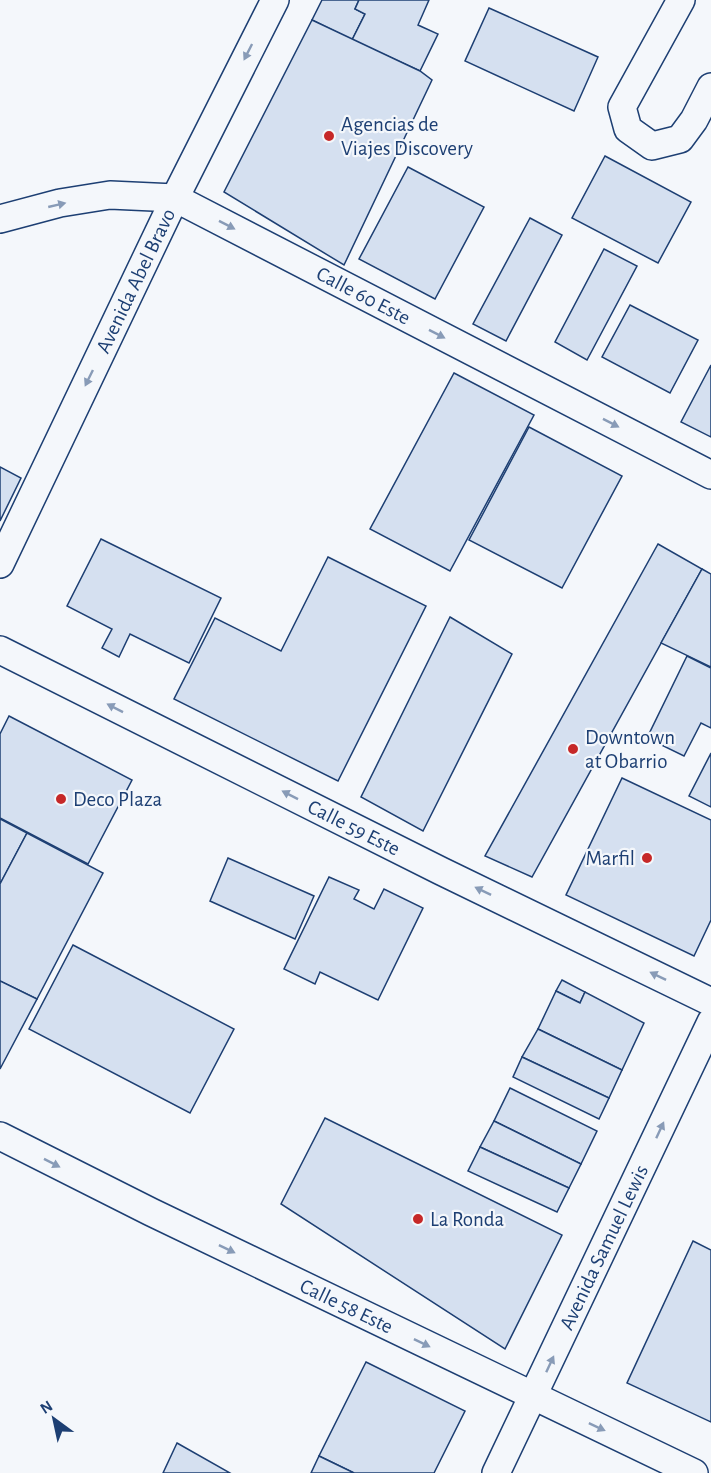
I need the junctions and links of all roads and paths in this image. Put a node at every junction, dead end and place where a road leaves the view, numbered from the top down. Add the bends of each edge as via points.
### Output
1 (275, 0) edge
2 (681, 0) edge
3 (711, 87) edge
4 (175, 198) junction
5 (0, 219) edge
6 (711, 475) edge
7 (0, 564) edge
8 (0, 650) edge
9 (711, 1002) edge
10 (711, 1022) edge
11 (0, 1136) edge
12 (534, 1397) junction
13 (496, 1473) edge
14 (694, 1473) edge

1 -> 4 street, Avenida Abel Bravo
2 - 3 street via 622,107 628,129 652,146 680,139
5 -> 4 street, Calle 60 Este via 110,195
4 -> 6 street, Calle 60 Este
4 -> 7 street, Avenida Abel Bravo
9 -> 8 street, Calle 59 Este
12 -> 10 street, Avenida Samuel Lewis
11 -> 12 street, Calle 58 Este
12 - 13 street, Avenida Samuel Lewis
12 -> 14 street, Calle 58 Este

